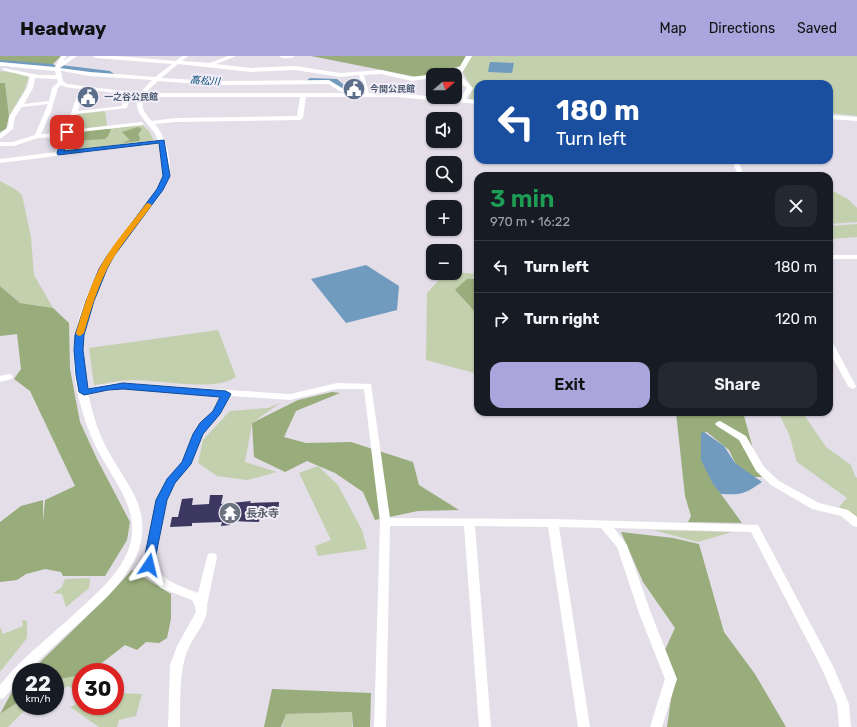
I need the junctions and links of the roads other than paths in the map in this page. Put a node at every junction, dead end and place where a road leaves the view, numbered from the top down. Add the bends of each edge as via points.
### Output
1 (64, 56) edge
2 (74, 56) edge
3 (96, 56) edge
4 (185, 56) edge
5 (234, 56) edge
6 (282, 56) edge
7 (292, 56) edge
8 (469, 56) edge
9 (178, 62) junction
10 (0, 64) edge
11 (211, 64) junction
12 (462, 68) edge
13 (0, 69) edge
14 (57, 69) junction
15 (361, 73) junction
16 (33, 76) junction
17 (426, 76) edge
18 (159, 78) junction
19 (60, 79) junction
20 (462, 81) edge
21 (214, 83) junction
22 (92, 89) junction
23 (137, 95) junction
24 (202, 95) junction
25 (349, 95) junction
26 (367, 95) junction
27 (303, 96) junction
28 (426, 97) edge
29 (462, 100) joint
30 (51, 102) junction
31 (474, 102) edge
32 (20, 106) junction
33 (125, 107) junction
34 (132, 112) dead end
35 (74, 113) junction
36 (833, 116) edge
37 (857, 119) edge
38 (145, 124) junction
39 (67, 134) junction
40 (37, 136) junction
41 (0, 137) edge
42 (162, 141) junction
43 (0, 144) edge
44 (60, 153) junction
45 (0, 161) edge
46 (833, 257) edge
47 (857, 258) edge
48 (833, 350) edge
49 (10, 377) dead end
50 (0, 379) edge
51 (852, 386) dead end
52 (84, 392) junction
53 (226, 394) junction
54 (720, 424) dead end
55 (385, 522) junction
56 (469, 523) junction
57 (553, 523) junction
58 (857, 523) edge
59 (604, 524) junction
60 (212, 558) dead end
61 (201, 605) junction
62 (0, 694) edge
63 (174, 727) edge
64 (380, 727) edge
65 (485, 727) edge
66 (584, 727) edge
67 (656, 727) edge
68 (845, 727) edge

1 - 14 street
2 - 14 street
3 - 9 street
4 - 9 street
5 - 11 street
6 - 7 street
8 - 12 street
9 - 11 street
9 - 18 street
10 - 14 street
11 - 15 street via 251,70 295,68 332,74
13 - 16 street
14 - 18 street
14 - 19 street
15 - 17 street via 381,72 412,79
15 - 26 street
16 - 19 street
16 - 32 street via 30,88
18 - 21 street
18 - 23 street
19 - 22 street via 65,85
19 - 30 street
20 - 29 street via 470,90
21 - 24 street
21 - 25 street via 329,82
22 - 23 street
22 - 35 street via 80,96
23 - 24 street
23 - 33 street via 126,101
23 - 38 street
24 - 27 street
25 - 26 street
25 - 27 street
26 - 28 street
27 - 38 street via 300,118 175,120
29 - 31 street
30 - 32 street
30 - 40 street
32 - 41 street via 12,116 11,128
33 - 34 street
33 - 35 street
35 - 39 street
36 - 37 street
38 - 39 street
38 - 42 street via 159,134
39 - 40 street
39 - 44 street
40 - 43 street via 14,144
42 - 44 street
42 - 52 street via 167,176 103,269 85,313 78,350
44 - 45 street
46 - 47 street
48 - 51 street
49 - 50 street
52 - 53 street via 123,386
52 - 62 street via 99,442 131,499 137,515 138,535 133,552 110,585 30,661
53 - 55 street via 290,398 337,386 368,386
53 - 61 street via 217,412 198,434 186,464 171,481 162,500 149,565 154,575 165,585 196,597
54 - 58 street via 743,438 760,469 775,483 816,506 844,513
55 - 56 street
55 - 64 street
56 - 57 street
56 - 65 street
57 - 59 street
57 - 66 street
59 - 67 street via 622,545 671,679
59 - 68 street via 754,528 828,668 843,704
60 - 61 street
61 - 63 street via 202,612 183,646 176,665

